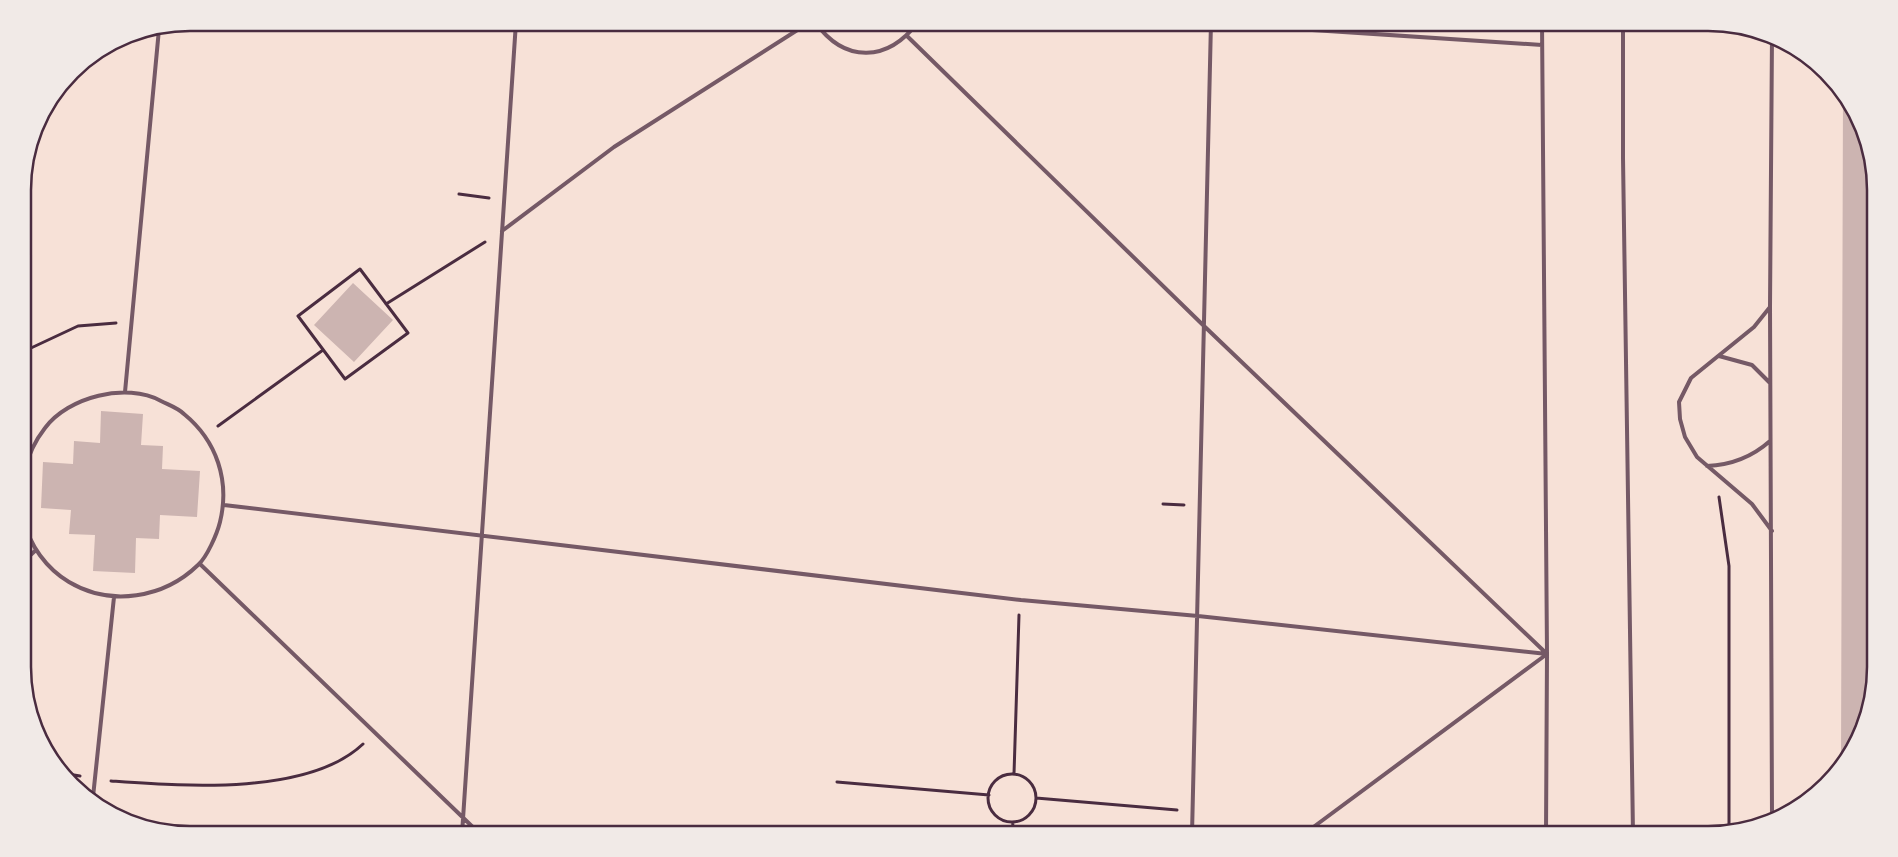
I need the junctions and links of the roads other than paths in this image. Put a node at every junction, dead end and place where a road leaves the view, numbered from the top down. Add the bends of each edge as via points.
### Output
1 (515, 31) edge
2 (796, 31) edge
3 (821, 31) edge
4 (911, 31) edge
5 (1210, 31) edge
6 (1325, 31) edge
7 (1542, 31) edge
8 (1623, 31) edge
9 (159, 34) edge
10 (907, 36) junction
11 (1772, 45) edge
12 (1542, 46) junction
13 (502, 231) junction
14 (1770, 307) junction
15 (1204, 326) junction
16 (1719, 356) junction
17 (1770, 383) junction
18 (125, 392) junction
19 (1771, 440) junction
20 (31, 450) edge
21 (1707, 466) junction
22 (224, 505) junction
23 (1772, 531) junction
24 (482, 535) junction
25 (31, 541) edge
26 (36, 550) junction
27 (31, 554) edge
28 (200, 564) junction
29 (114, 597) junction
30 (1198, 616) junction
31 (1547, 654) junction
32 (93, 793) edge
33 (1772, 812) edge
34 (463, 818) junction
35 (1192, 825) edge
36 (1316, 825) edge
37 (1546, 825) edge
38 (1633, 825) edge
39 (463, 826) edge
40 (471, 826) edge

1 - 13 lane
2 - 13 lane via 614,147
3 - 10 lane via 835,44 850,51 866,53 895,46
4 - 10 lane
5 - 15 lane
6 - 12 lane
7 - 12 lane
8 - 38 lane
9 - 18 lane
10 - 15 lane
11 - 14 lane
12 - 31 lane
13 - 24 lane
14 - 16 lane via 1754,327
14 - 17 lane
15 - 30 lane
15 - 31 lane
16 - 17 lane via 1752,365
16 - 21 lane via 1691,378 1679,402 1685,437 1697,457
17 - 19 lane
18 - 20 lane via 96,396 68,407 46,426
18 - 22 lane via 156,398 184,413 206,436 217,457 223,480
19 - 21 lane via 1757,453 1736,462
19 - 23 lane
21 - 23 lane via 1752,504
22 - 24 lane
22 - 28 lane via 217,533
23 - 33 lane
24 - 30 lane via 1022,600
24 - 34 lane
25 - 26 lane
26 - 27 lane
26 - 29 lane via 48,565 78,587
28 - 29 lane via 178,581 148,594
28 - 34 lane
29 - 32 lane
30 - 31 lane
30 - 35 lane
31 - 36 lane
31 - 37 lane
34 - 39 lane
34 - 40 lane

